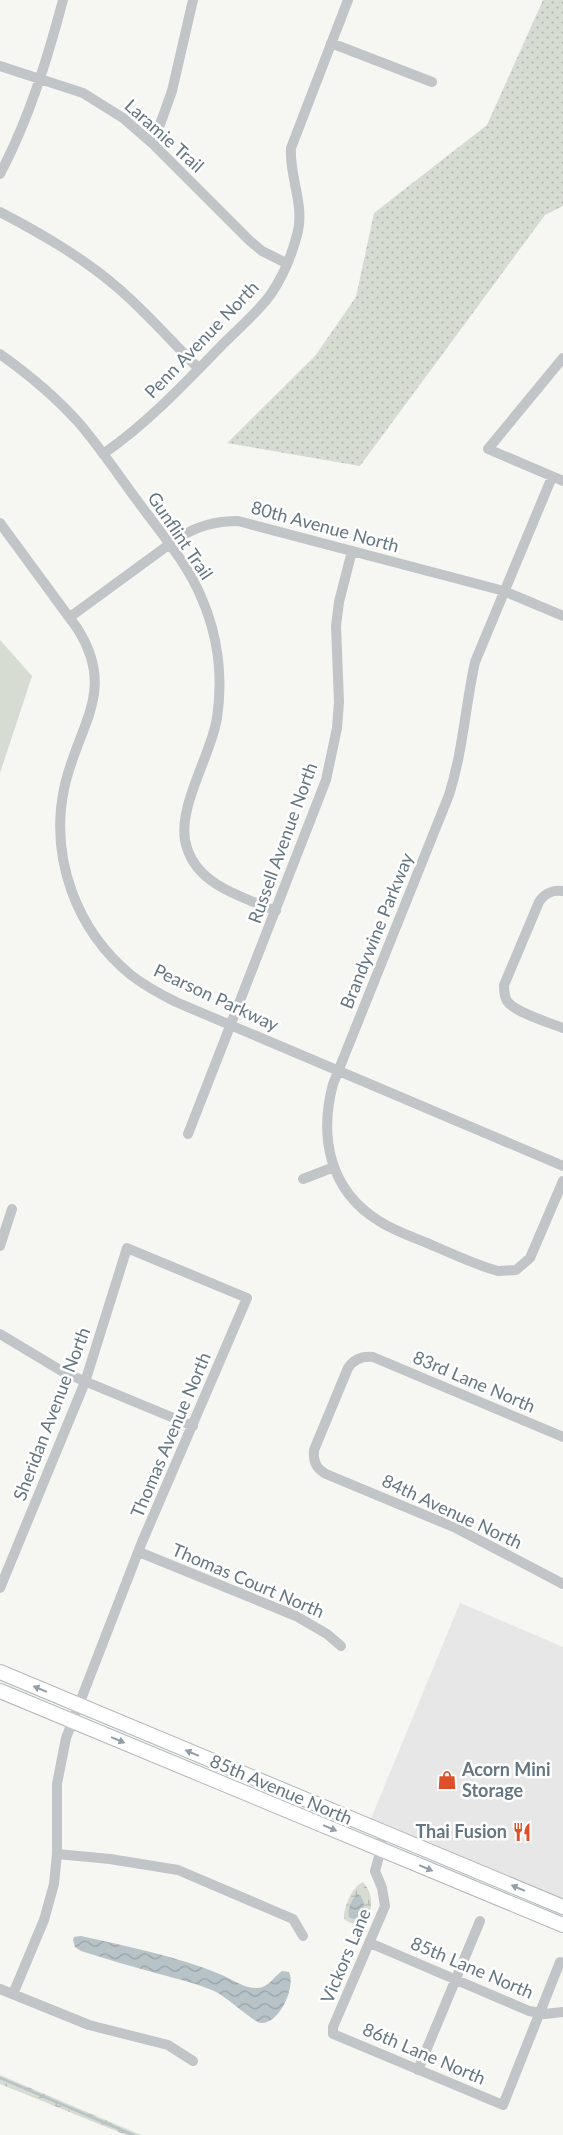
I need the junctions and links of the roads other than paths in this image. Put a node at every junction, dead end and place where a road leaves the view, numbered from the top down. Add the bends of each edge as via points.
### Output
1 (63, 0) edge
2 (192, 0) edge
3 (348, 0) edge
4 (331, 43) junction
5 (0, 66) edge
6 (40, 78) junction
7 (432, 82) dead end
8 (152, 144) junction
9 (0, 174) edge
10 (0, 212) edge
11 (286, 263) junction
12 (0, 354) edge
13 (563, 358) edge
14 (199, 369) junction
15 (103, 454) junction
16 (552, 477) junction
17 (563, 481) edge
18 (0, 523) edge
19 (170, 544) junction
20 (352, 551) junction
21 (504, 591) junction
22 (563, 616) edge
23 (70, 618) junction
24 (563, 891) edge
25 (276, 911) junction
26 (231, 1025) junction
27 (563, 1028) edge
28 (338, 1071) junction
29 (188, 1134) dead end
30 (563, 1166) edge
31 (334, 1168) junction
32 (303, 1179) dead end
33 (563, 1181) edge
34 (12, 1208) dead end
35 (0, 1246) edge
36 (127, 1248) joint
37 (0, 1334) edge
38 (85, 1382) junction
39 (193, 1426) junction
40 (563, 1437) edge
41 (326, 1474) joint
42 (138, 1552) junction
43 (563, 1584) edge
44 (0, 1588) edge
45 (341, 1646) dead end
46 (0, 1672) edge
47 (0, 1691) edge
48 (80, 1706) junction
49 (73, 1721) junction
50 (382, 1832) junction
51 (381, 1849) junction
52 (57, 1854) junction
53 (563, 1907) edge
54 (480, 1921) dead end
55 (563, 1925) edge
56 (303, 1936) dead end
57 (370, 1943) junction
58 (560, 1962) dead end
59 (455, 1978) junction
60 (0, 1989) edge
61 (12, 1994) junction
62 (563, 2012) edge
63 (539, 2014) junction
64 (333, 2034) joint
65 (193, 2061) dead end
66 (418, 2070) junction

1 - 6 street
2 - 8 street via 172,91
3 - 4 street, Penn Avenue North
4 - 7 street
4 - 11 street, Penn Avenue North via 291,148 299,219
5 - 6 street, Laramie Trail
6 - 8 street, Laramie Trail via 83,93 123,118
6 - 9 street via 25,121
8 - 11 street, Laramie Trail via 262,252
10 - 14 street via 91,266 145,313
11 - 14 street, Penn Avenue North via 270,295
12 - 15 street, Gunflint Trail via 54,398
13 - 16 street via 488,449
14 - 15 street, Penn Avenue North via 143,423
15 - 19 street, Gunflint Trail
16 - 17 street
16 - 21 street, Brandywine Parkway
18 - 23 street, Pearson Parkway
19 - 20 street, 80th Avenue North via 206,524 238,521
19 - 23 street, 80th Avenue North
19 - 25 street, Gunflint Trail via 202,598 218,662 217,720 187,807 186,848 210,881
20 - 21 street, 80th Avenue North
20 - 25 street, Russell Avenue North via 337,618 339,702 332,754 317,804
21 - 22 street, 80th Avenue North
21 - 28 street, Brandywine Parkway via 475,662 462,746 449,795
23 - 26 street, Pearson Parkway via 87,644 96,679 94,698 64,788 60,814 64,866 71,891 96,938 131,975 152,990
24 - 27 street via 547,893 539,902 504,985 504,992 510,1005
25 - 26 street, Russell Avenue North
26 - 28 street, Pearson Parkway
26 - 29 street, Russell Avenue North
28 - 30 street, Pearson Parkway
28 - 31 street, Brandywine Parkway via 326,1122
31 - 32 street
31 - 33 street, Brandywine Parkway via 350,1195 378,1221 498,1271 516,1270 524,1265 534,1250
34 - 35 street
36 - 38 street, Sheridan Avenue North
36 - 39 street, Thomas Avenue North via 247,1298
37 - 38 street via 65,1374
38 - 39 street
38 - 44 street, Sheridan Avenue North
39 - 42 street, Thomas Avenue North
40 - 41 street, 83rd Lane North via 365,1356 348,1368 314,1450 315,1464
41 - 43 street, 84th Avenue North via 456,1528
42 - 45 street, Thomas Court North via 296,1616
42 - 48 street, Thomas Avenue North
48 -> 46 main road, 85th Avenue North
47 - 49 main road, 85th Avenue North
48 - 49 street, Thomas Avenue North
50 -> 48 main road, 85th Avenue North
49 -> 51 main road, 85th Avenue North
49 - 52 street, Thomas Avenue North via 57,1784
50 - 51 street, Vickors Lane
53 -> 50 main road, 85th Avenue North
51 -> 55 main road, 85th Avenue North
51 - 57 street, Vickors Lane via 376,1871 385,1906
52 - 56 street via 182,1871 293,1918
52 - 61 street, Thomas Avenue North via 46,1915
54 - 59 street
57 - 59 street, 85th Lane North
57 - 64 street, Vickors Lane
58 - 63 street
59 - 63 street, 85th Lane North
59 - 66 street
60 - 61 street
61 - 65 street via 89,2025 168,2045
62 - 63 street, 85th Lane North
63 - 66 street, 86th Lane North via 503,2105
64 - 66 street, 86th Lane North

